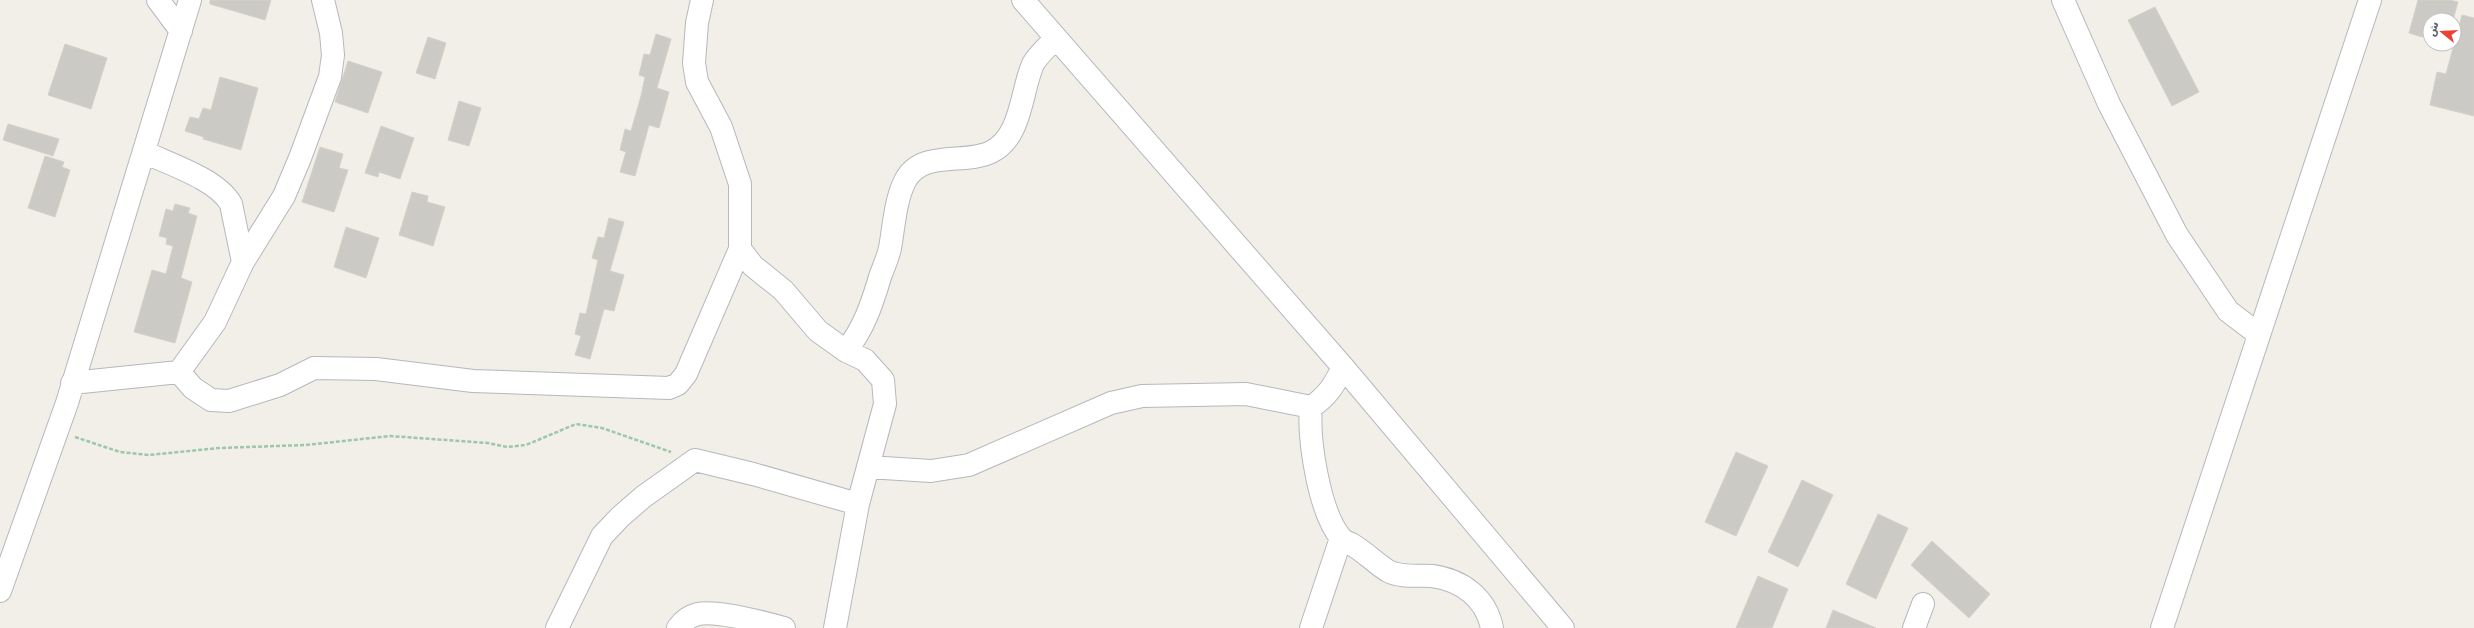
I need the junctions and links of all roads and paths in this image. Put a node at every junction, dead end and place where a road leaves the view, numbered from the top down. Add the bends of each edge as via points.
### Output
1 (158, 0) edge
2 (190, 0) edge
3 (323, 0) edge
4 (702, 0) edge
5 (1023, 0) edge
6 (2063, 0) edge
7 (2370, 0) edge
8 (181, 31) junction
9 (1055, 39) junction
10 (144, 152) junction
11 (740, 249) junction
12 (243, 262) junction
13 (2258, 334) junction
14 (846, 351) junction
15 (1343, 367) junction
16 (179, 372) junction
17 (72, 383) junction
18 (1311, 407) junction
19 (55, 432) junction
20 (695, 460) junction
21 (868, 467) junction
22 (858, 504) junction
23 (1341, 538) junction
24 (0, 591) edge
25 (1923, 604) dead end
26 (750, 624) edge
27 (557, 628) edge
28 (678, 628) edge
29 (784, 628) edge
30 (835, 628) edge
31 (1311, 628) edge
32 (1492, 628) edge
33 (1563, 628) edge
34 (1914, 628) edge
35 (2162, 628) edge

1 - 8 street
2 - 8 street
3 - 12 street via 331,33 330,77 284,196
4 - 11 street via 697,23 694,63 697,82 721,127 740,184
5 - 9 street
6 - 13 street via 2109,104 2177,235 2228,311
7 - 13 street
8 - 10 street
9 - 14 street via 1034,62 1012,130 1002,144 991,152 945,158 919,166 910,172 895,212 889,250 871,309
9 - 15 street
10 - 12 street via 212,185 226,196 232,208
10 - 17 street
11 - 14 street via 753,266 783,290 818,331
11 - 16 street via 686,374 678,384 670,388 473,381 376,369 314,368 280,385 229,401 211,400 194,388
12 - 16 street via 215,322
13 - 35 street
14 - 21 street via 865,360 883,380 885,404
15 - 18 street via 1333,387 1322,401
15 - 33 street
16 - 17 street
17 - 19 street
18 - 21 street via 1246,394 1142,396 1111,403 969,465 931,471
18 - 23 street via 1309,428 1315,469 1326,507
19 - 20 path via 120,452 149,455 219,448 306,445 390,436 488,443 507,447 526,445 576,424 602,428
19 - 24 street
20 - 22 street
20 - 27 street via 643,497 620,516 602,536
21 - 22 street
22 - 30 street
23 - 31 street
23 - 32 street via 1388,571 1446,580 1472,591 1483,606
25 - 34 street
26 - 28 street via 709,613 698,614 683,621
26 - 29 street

